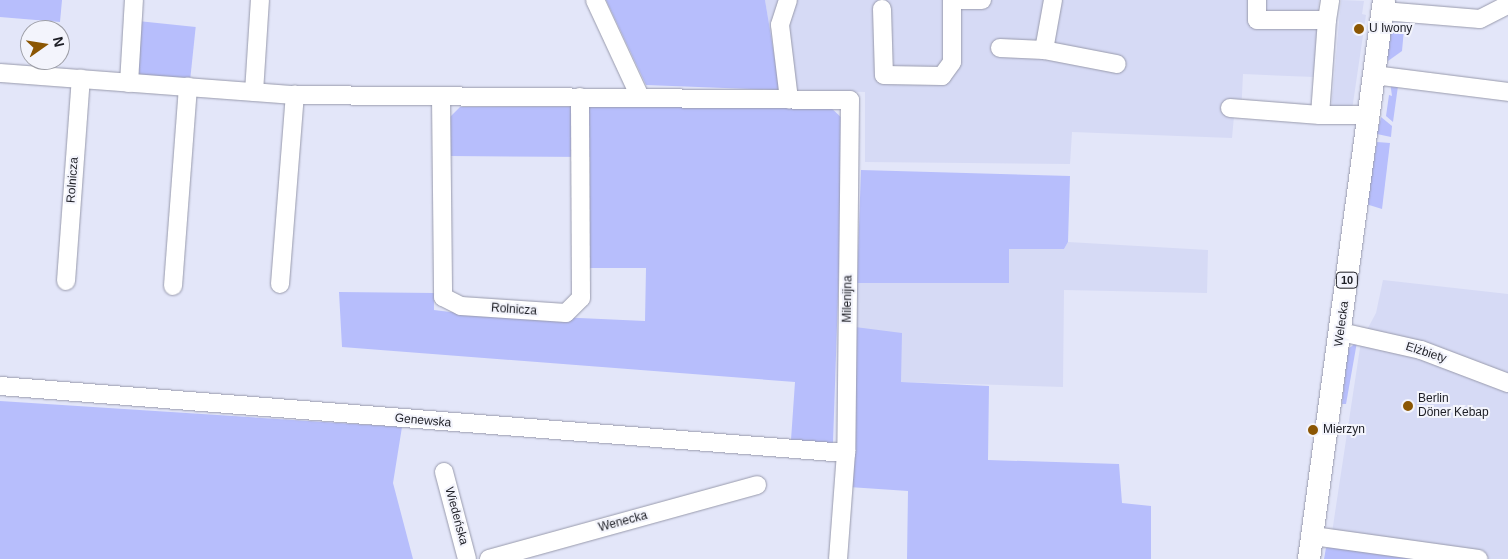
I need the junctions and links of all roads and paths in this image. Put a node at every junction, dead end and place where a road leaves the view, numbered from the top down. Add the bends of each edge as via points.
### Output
1 (134, 0) edge
2 (260, 0) edge
3 (594, 0) edge
4 (788, 0) edge
5 (952, 0) edge
6 (982, 0) edge
7 (1053, 0) edge
8 (1257, 0) edge
9 (1330, 0) edge
10 (1383, 5) edge
11 (1505, 6) dead end
12 (882, 9) dead end
13 (1327, 20) junction
14 (1000, 48) dead end
15 (1044, 50) junction
16 (1117, 64) dead end
17 (0, 73) edge
18 (1374, 75) junction
19 (81, 79) junction
20 (129, 83) junction
21 (188, 87) junction
22 (254, 92) junction
23 (1508, 92) edge
24 (295, 95) junction
25 (639, 95) junction
26 (441, 96) junction
27 (580, 97) junction
28 (789, 99) junction
29 (1230, 108) dead end
30 (1328, 115) junction
31 (1369, 115) junction
32 (66, 281) dead end
33 (280, 284) dead end
34 (173, 286) dead end
35 (1341, 332) junction
36 (1508, 384) edge
37 (0, 386) edge
38 (846, 452) junction
39 (444, 472) dead end
40 (757, 485) dead end
41 (1312, 536) junction
42 (467, 559) edge
43 (488, 559) edge
44 (838, 559) edge
45 (1309, 559) edge
46 (1478, 559) edge

1 - 20 street
2 - 22 street
3 - 25 street
4 - 28 street via 780,25
5 - 6 street
5 - 12 street via 952,62 942,76 884,75
7 - 15 street
8 - 13 street via 1257,20
9 - 13 street
10 - 11 street via 1480,19
10 - 18 main road, Welecka / 10
13 - 30 street
14 - 15 street
15 - 16 street
17 - 19 street
18 - 23 street
18 - 31 main road, Welecka / 10
19 - 20 street
19 - 32 street, Rolnicza
20 - 21 street
21 - 22 street
21 - 34 street
22 - 24 street
24 - 26 street
24 - 33 street
25 - 27 street
25 - 28 street
26 - 27 street
26 - 27 street, Rolnicza via 443,296 461,306 566,313 581,298
28 - 38 street, Milenijna via 850,100
29 - 30 street
30 - 31 street
31 - 35 main road, Welecka / 10
35 - 36 street, Elżbiety via 1421,350
35 - 41 main road, Welecka / 10
37 - 38 street, Genewska
38 - 44 street, Milenijna
39 - 42 street, Wiedeńska
40 - 43 street, Wenecka
41 - 45 main road, Welecka / 10
41 - 46 street

